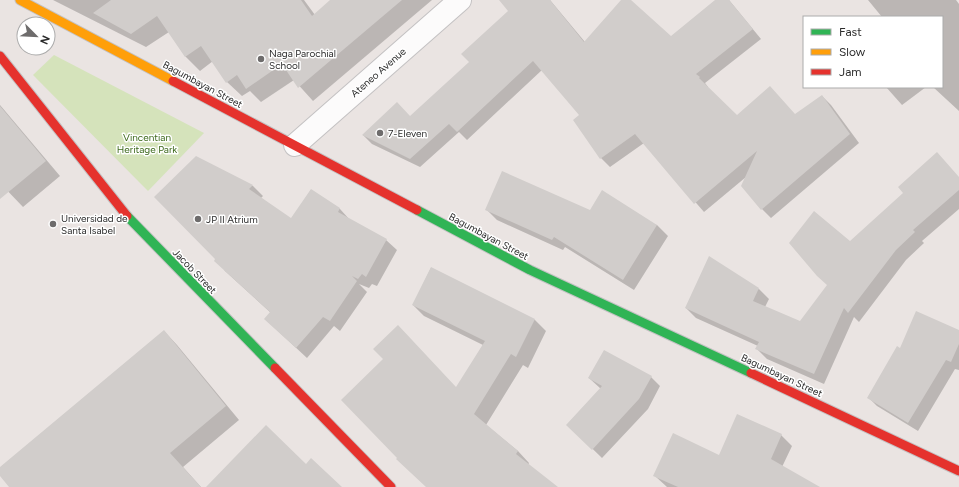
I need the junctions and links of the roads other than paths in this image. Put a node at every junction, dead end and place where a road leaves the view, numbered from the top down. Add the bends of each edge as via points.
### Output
1 (20, 0) edge
2 (460, 0) edge
3 (0, 56) edge
4 (295, 145) junction
5 (959, 471) edge
6 (391, 487) edge

1 - 4 main road, Bagumbayan Street
2 - 4 street, Ateneo Avenue
3 - 6 main road, Jacob Street via 121,210
4 - 5 main road, Bagumbayan Street via 530,270

